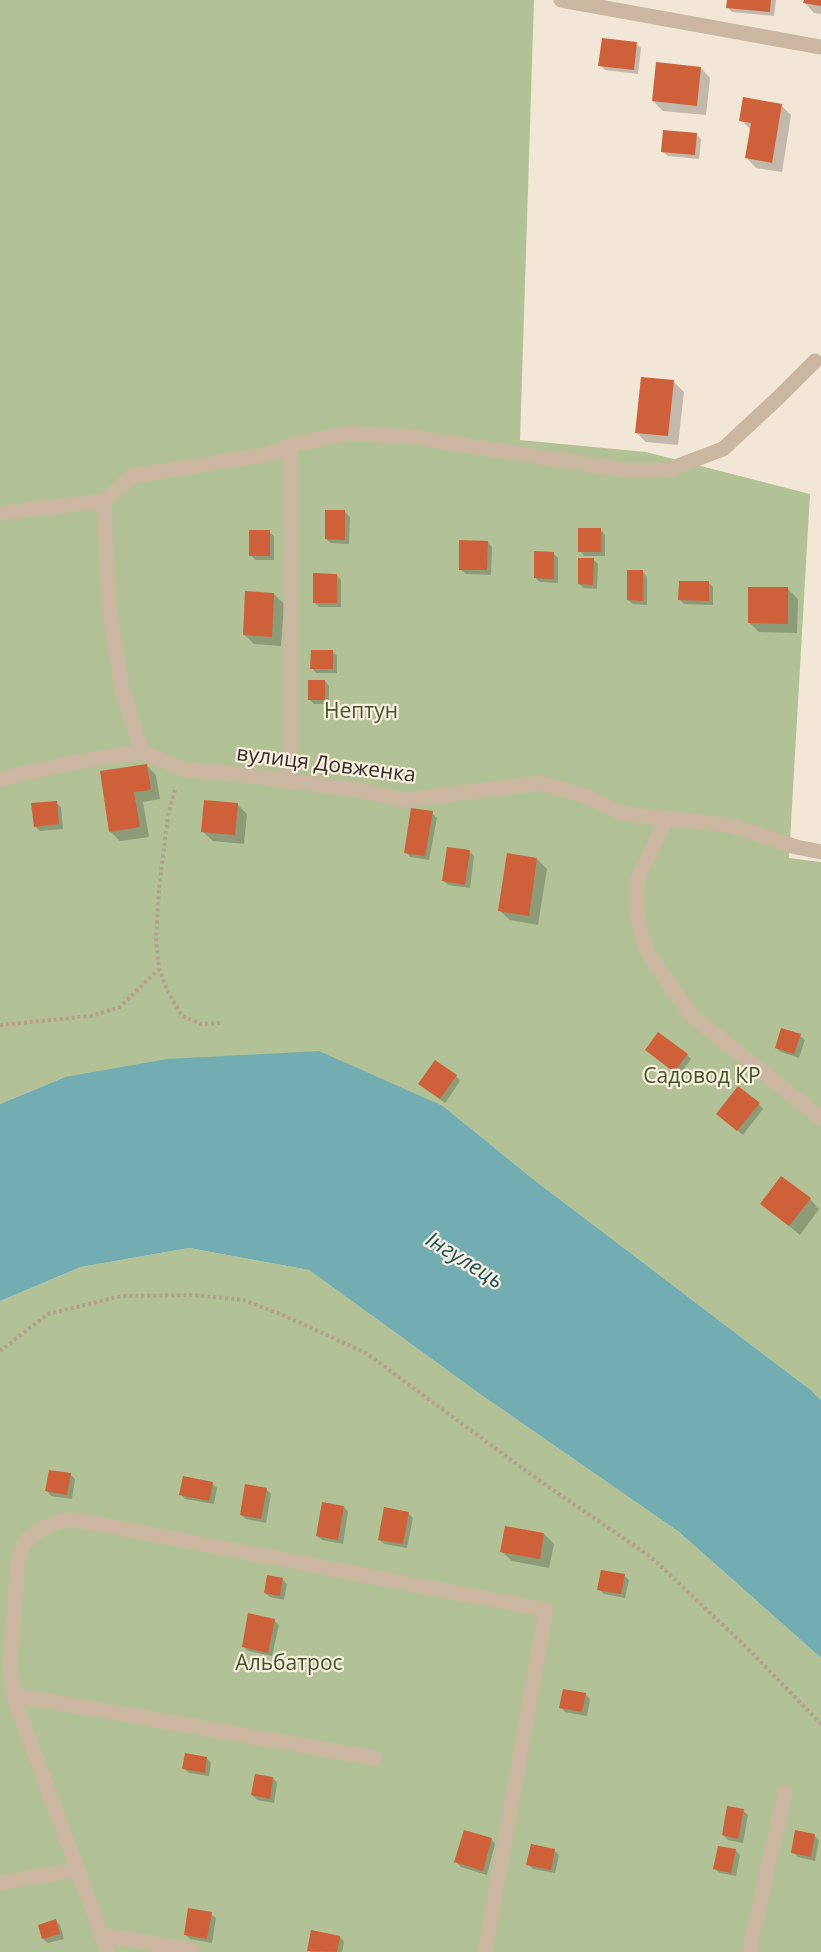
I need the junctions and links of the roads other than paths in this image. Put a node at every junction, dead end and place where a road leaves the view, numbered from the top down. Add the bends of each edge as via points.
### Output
1 (561, 0) edge
2 (821, 47) edge
3 (815, 361) dead end
4 (291, 445) junction
5 (104, 501) junction
6 (0, 513) edge
7 (142, 752) junction
8 (0, 779) edge
9 (291, 782) junction
10 (666, 819) junction
11 (821, 852) edge
12 (821, 1118) edge
13 (14, 1695) junction
14 (375, 1758) dead end
15 (785, 1792) dead end
16 (77, 1870) junction
17 (0, 1883) edge
18 (101, 1935) junction
19 (192, 1950) dead end
20 (108, 1952) edge
21 (485, 1952) edge
22 (749, 1952) edge

1 - 2 street
3 - 4 street via 723,449 668,470 625,470 401,436 348,433
4 - 5 street via 271,454 132,476
4 - 9 street
5 - 6 street
5 - 7 street via 109,606 122,689
7 - 8 street
7 - 9 street, вулиця Довженка via 182,769
9 - 10 street, вулиця Довженка via 404,800 541,783 586,796 623,814
10 - 11 street, вулиця Довженка via 729,825
10 - 12 street via 637,881 637,915 647,952 692,1016
13 - 14 street
13 - 16 street
13 - 21 street via 11,1651 18,1562 24,1542 44,1527 65,1520 546,1610
15 - 22 street
16 - 17 street
16 - 18 street
18 - 19 street
18 - 20 street

